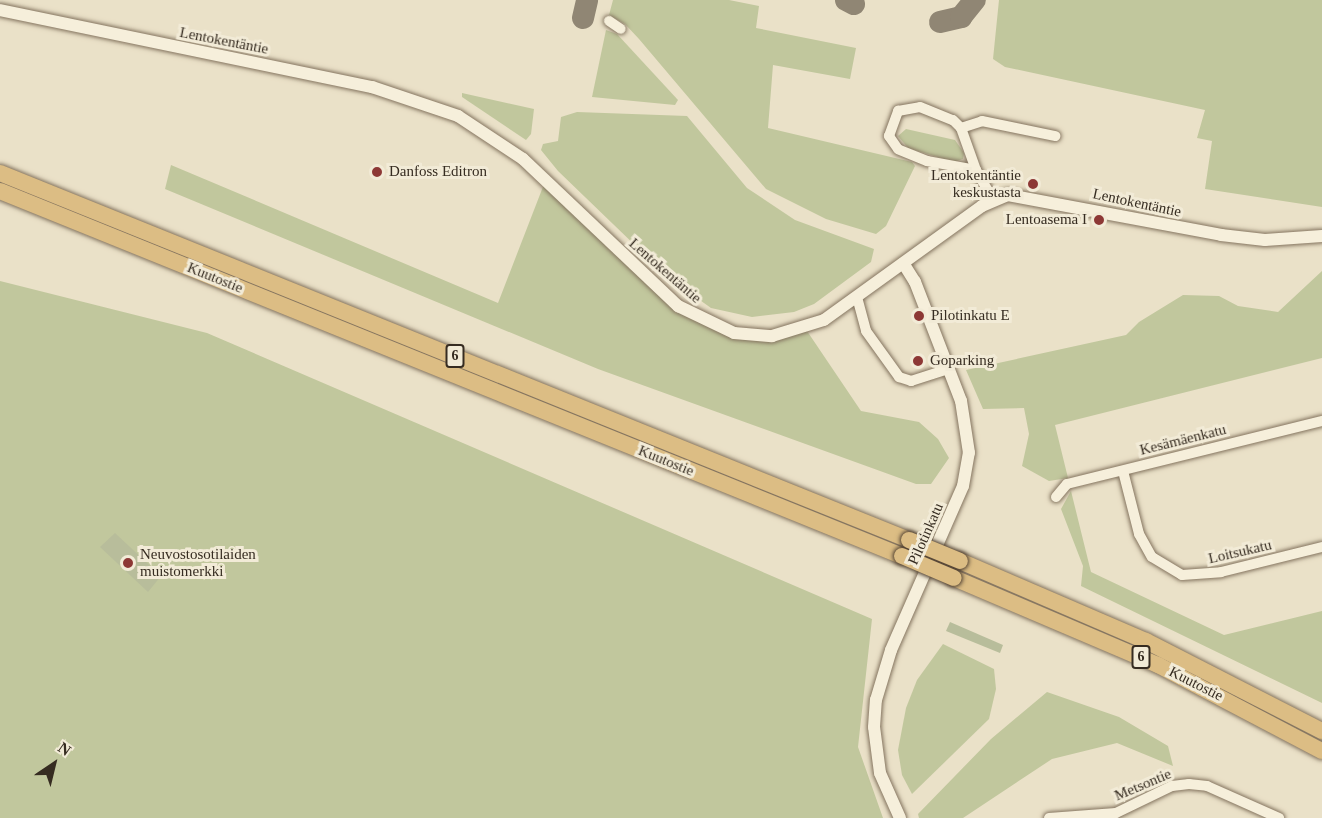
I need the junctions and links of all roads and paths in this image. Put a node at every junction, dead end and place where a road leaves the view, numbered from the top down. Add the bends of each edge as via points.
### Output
1 (0, 10) edge
2 (609, 21) dead end
3 (621, 29) dead end
4 (961, 129) junction
5 (1055, 136) dead end
6 (976, 170) junction
7 (0, 172) edge
8 (0, 191) edge
9 (993, 200) junction
10 (1322, 236) edge
11 (903, 263) junction
12 (857, 297) junction
13 (949, 369) junction
14 (1322, 421) edge
15 (1123, 471) junction
16 (1056, 497) dead end
17 (1322, 547) edge
18 (1254, 714) junction
19 (1322, 730) edge
20 (1322, 751) edge
21 (1322, 756) edge
22 (900, 818) edge
23 (1049, 818) edge
24 (1279, 818) edge

1 - 12 street, Lentokentäntie via 372,87 458,116 524,159 678,306 713,326 734,333 772,336 815,324
2 - 3 street
4 - 5 street via 982,121
4 - 6 street
4 - 6 street via 942,112 902,108 894,118 889,136 898,149 927,161
6 - 9 street
7 - 19 highway, Kuutostie / 6, bridge via 960,561 1146,641
8 - 18 highway, Kuutostie / 6, bridge via 902,556 1138,656
9 - 10 street, Lentokentäntie via 1008,195 1033,196 1221,235 1264,240
9 - 11 street, Lentokentäntie
11 - 12 street, Lentokentäntie
11 - 13 street, Pilotinkatu
12 - 13 street via 866,331 899,377 911,381
13 - 22 street, Pilotinkatu via 966,424 969,453 963,486 891,650 876,700 875,737 880,773
14 - 15 street, Kesämäenkatu
15 - 16 street, Kesämäenkatu via 1067,484
15 - 17 street, Loitsukatu via 1139,534 1152,556 1182,575 1211,574
18 - 20 highway, Kuutostie / 6
18 - 21 highway
23 - 24 street, Metsontie via 1116,813 1172,786 1189,784 1207,786

